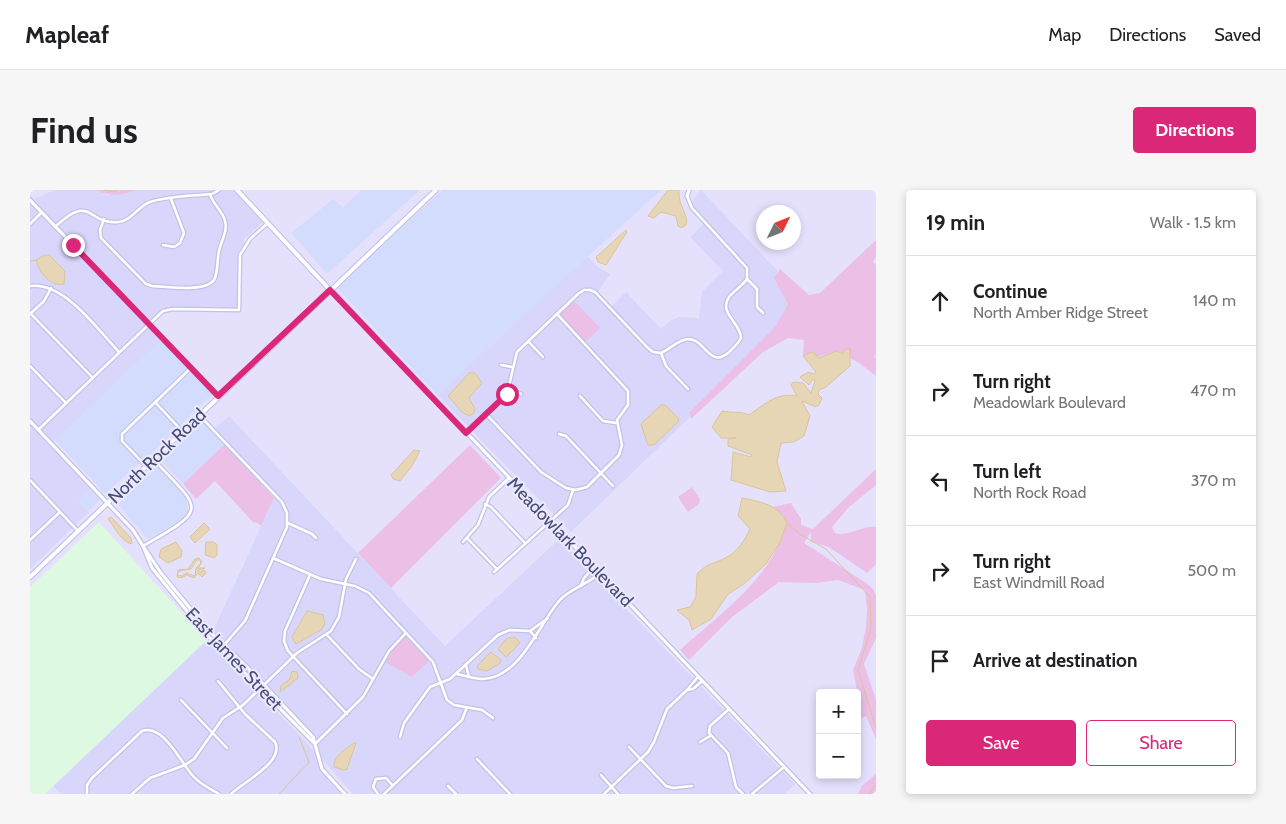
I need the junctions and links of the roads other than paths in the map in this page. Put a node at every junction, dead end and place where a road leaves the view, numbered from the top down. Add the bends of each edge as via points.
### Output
1 (219, 190) edge
2 (237, 190) edge
3 (436, 190) edge
4 (688, 190) edge
5 (210, 194) junction
6 (687, 196) joint
7 (172, 199) junction
8 (30, 200) edge
9 (41, 213) junction
10 (104, 219) junction
11 (268, 223) junction
12 (30, 224) edge
13 (56, 227) junction
14 (163, 245) dead end
15 (747, 279) junction
16 (30, 286) edge
17 (51, 288) junction
18 (330, 290) junction
19 (30, 314) edge
20 (557, 314) junction
21 (763, 314) dead end
22 (149, 324) junction
23 (528, 341) junction
24 (119, 352) junction
25 (661, 353) junction
26 (543, 357) dead end
27 (501, 365) dead end
28 (30, 366) edge
29 (512, 367) junction
30 (190, 368) junction
31 (92, 378) junction
32 (510, 389) junction
33 (688, 390) dead end
34 (521, 394) dead end
35 (218, 396) junction
36 (580, 396) dead end
37 (629, 399) junction
38 (634, 400) dead end
39 (155, 402) junction
40 (66, 403) junction
41 (486, 414) junction
42 (199, 415) junction
43 (30, 422) edge
44 (616, 423) junction
45 (38, 430) junction
46 (182, 431) junction
47 (466, 433) junction
48 (559, 434) dead end
49 (153, 459) junction
50 (146, 466) junction
51 (601, 474) junction
52 (509, 478) junction
53 (30, 480) edge
54 (613, 486) dead end
55 (574, 490) junction
56 (108, 503) junction
57 (485, 504) junction
58 (60, 511) junction
59 (550, 522) junction
60 (288, 523) junction
61 (78, 531) junction
62 (30, 538) edge
63 (316, 538) dead end
64 (467, 538) junction
65 (462, 542) dead end
66 (526, 543) junction
67 (143, 546) junction
68 (273, 558) junction
69 (356, 559) dead end
70 (594, 568) junction
71 (600, 573) junction
72 (310, 575) junction
73 (30, 577) edge
74 (345, 585) junction
75 (581, 586) junction
76 (548, 618) junction
77 (530, 631) junction
78 (406, 633) junction
79 (327, 635) junction
80 (536, 638) junction
81 (224, 646) junction
82 (220, 649) junction
83 (293, 657) junction
84 (466, 665) junction
85 (457, 674) junction
86 (469, 677) junction
87 (697, 678) junction
88 (373, 679) junction
89 (218, 681) dead end
90 (701, 682) junction
91 (441, 683) junction
92 (263, 687) junction
93 (687, 690) junction
94 (181, 700) dead end
95 (240, 707) junction
96 (467, 707) junction
97 (728, 710) junction
98 (346, 714) junction
99 (492, 718) dead end
100 (211, 733) junction
101 (710, 736) junction
102 (400, 737) dead end
103 (700, 742) dead end
104 (315, 744) junction
105 (629, 747) dead end
106 (227, 748) dead end
107 (477, 759) dead end
108 (640, 759) junction
109 (185, 765) junction
110 (784, 767) junction
111 (601, 775) dead end
112 (393, 786) junction
113 (448, 786) dead end
114 (692, 786) dead end
115 (612, 787) junction
116 (87, 794) edge
117 (132, 794) edge
118 (220, 794) edge
119 (231, 794) edge
120 (345, 794) edge
121 (378, 794) edge
122 (384, 794) edge
123 (456, 794) edge
124 (510, 794) edge
125 (604, 794) edge
126 (618, 794) edge
127 (743, 794) edge
128 (752, 794) edge
129 (810, 794) edge

1 - 5 street
2 - 11 main road
3 - 18 main road, North Rock Road
4 - 6 street
5 - 7 street
5 - 10 street via 226,228 218,254 216,277 205,287 146,284 101,238
6 - 15 street via 692,208 746,264
7 - 10 street via 148,203 121,222
7 - 14 street via 184,233 180,243 174,247
8 - 9 street
9 - 12 street
9 - 13 street
10 - 13 street via 78,211 69,214
11 - 18 main road
11 - 22 street via 250,239 240,255 239,310 173,309 163,311
13 - 22 street
15 - 21 street via 757,289 756,304
15 - 25 street via 726,303 727,312 741,335 728,353 714,357 699,343 688,339
16 - 17 street
17 - 19 street via 48,296
17 - 24 street via 65,296
18 - 35 main road, North Rock Road
18 - 47 street, Meadowlark Boulevard
19 - 31 street
20 - 23 street
20 - 25 street via 582,291 590,288 647,347
20 - 37 street via 626,388
22 - 24 street
22 - 30 street
23 - 26 street
23 - 29 street via 517,352
24 - 31 street
25 - 33 street via 666,366
27 - 29 street
28 - 40 street
29 - 32 street
30 - 35 street
30 - 39 street
31 - 40 street
32 - 34 street
32 - 41 street
35 - 42 main road, North Rock Road
36 - 44 street via 603,421
37 - 38 street
37 - 44 street
39 - 46 street
39 - 50 street via 121,438
40 - 45 street
41 - 47 street
41 - 55 street via 541,472
42 - 46 main road, North Rock Road
42 - 60 street via 282,502
43 - 45 street, East James Street
44 - 51 street via 621,452
45 - 56 street, East James Street
46 - 49 main road, North Rock Road
47 - 52 street, Meadowlark Boulevard
48 - 51 street via 566,436
49 - 50 main road, North Rock Road
49 - 67 street via 190,498 193,508 189,517 180,524
50 - 56 main road, North Rock Road
51 - 54 street
51 - 55 street via 585,488
52 - 57 street
52 - 59 street, Meadowlark Boulevard
53 - 58 street
55 - 59 street via 568,505
56 - 61 main road, North Rock Road
56 - 67 street, East James Street
57 - 64 street via 478,525
57 - 66 street
58 - 61 street
58 - 62 street
59 - 66 street
59 - 70 street, Meadowlark Boulevard
60 - 63 street
60 - 68 street
61 - 73 main road, North Rock Road
64 - 65 street
64 - 66 street via 496,571
67 - 81 street, East James Street via 161,573
67 - 82 street, East James Street via 156,574
68 - 72 street
68 - 81 street via 241,628
69 - 74 street
70 - 71 street, Meadowlark Boulevard
70 - 75 street
71 - 75 street
71 - 87 street, Meadowlark Boulevard
72 - 74 street
72 - 83 street via 285,633 285,645
74 - 78 street via 368,593
74 - 79 street via 339,617
75 - 76 street via 560,599
76 - 77 street
76 - 80 street
77 - 80 street
77 - 84 street via 503,632
78 - 88 street via 388,651
78 - 91 street via 433,662
79 - 83 street
79 - 88 street via 358,669
80 - 86 street via 499,675 481,679
81 - 82 street
81 - 92 street, East James Street
82 - 92 street, East James Street
83 - 92 street
83 - 98 street
84 - 85 street
84 - 86 street
85 - 86 street
85 - 91 street
87 - 90 street, Meadowlark Boulevard
87 - 93 street
88 - 98 street via 363,698
89 - 95 street
90 - 93 street
90 - 97 street, Meadowlark Boulevard
91 - 96 street via 450,702
91 - 102 street via 426,691 403,725
92 - 95 street
92 - 104 street, East James Street via 312,736
93 - 108 street via 667,709 654,742
94 - 100 street
95 - 100 street via 223,718
95 - 119 street via 278,749 275,757
96 - 99 street via 482,710
96 - 112 street via 462,720
97 - 101 street via 710,726
97 - 110 street, Meadowlark Boulevard
98 - 104 street
100 - 106 street
100 - 109 street via 197,756
101 - 103 street
101 - 127 street via 728,752 736,787
104 - 120 street, East James Street via 322,769
105 - 108 street
107 - 124 street
108 - 114 street via 666,786
108 - 115 street
109 - 116 street via 154,730 142,731 92,778
109 - 117 street via 150,778
109 - 118 street via 199,782
110 - 128 street
110 - 129 street, Meadowlark Boulevard
111 - 115 street
112 - 121 street via 386,778 376,779 373,787
112 - 122 street
113 - 123 street
115 - 125 street
115 - 126 street

